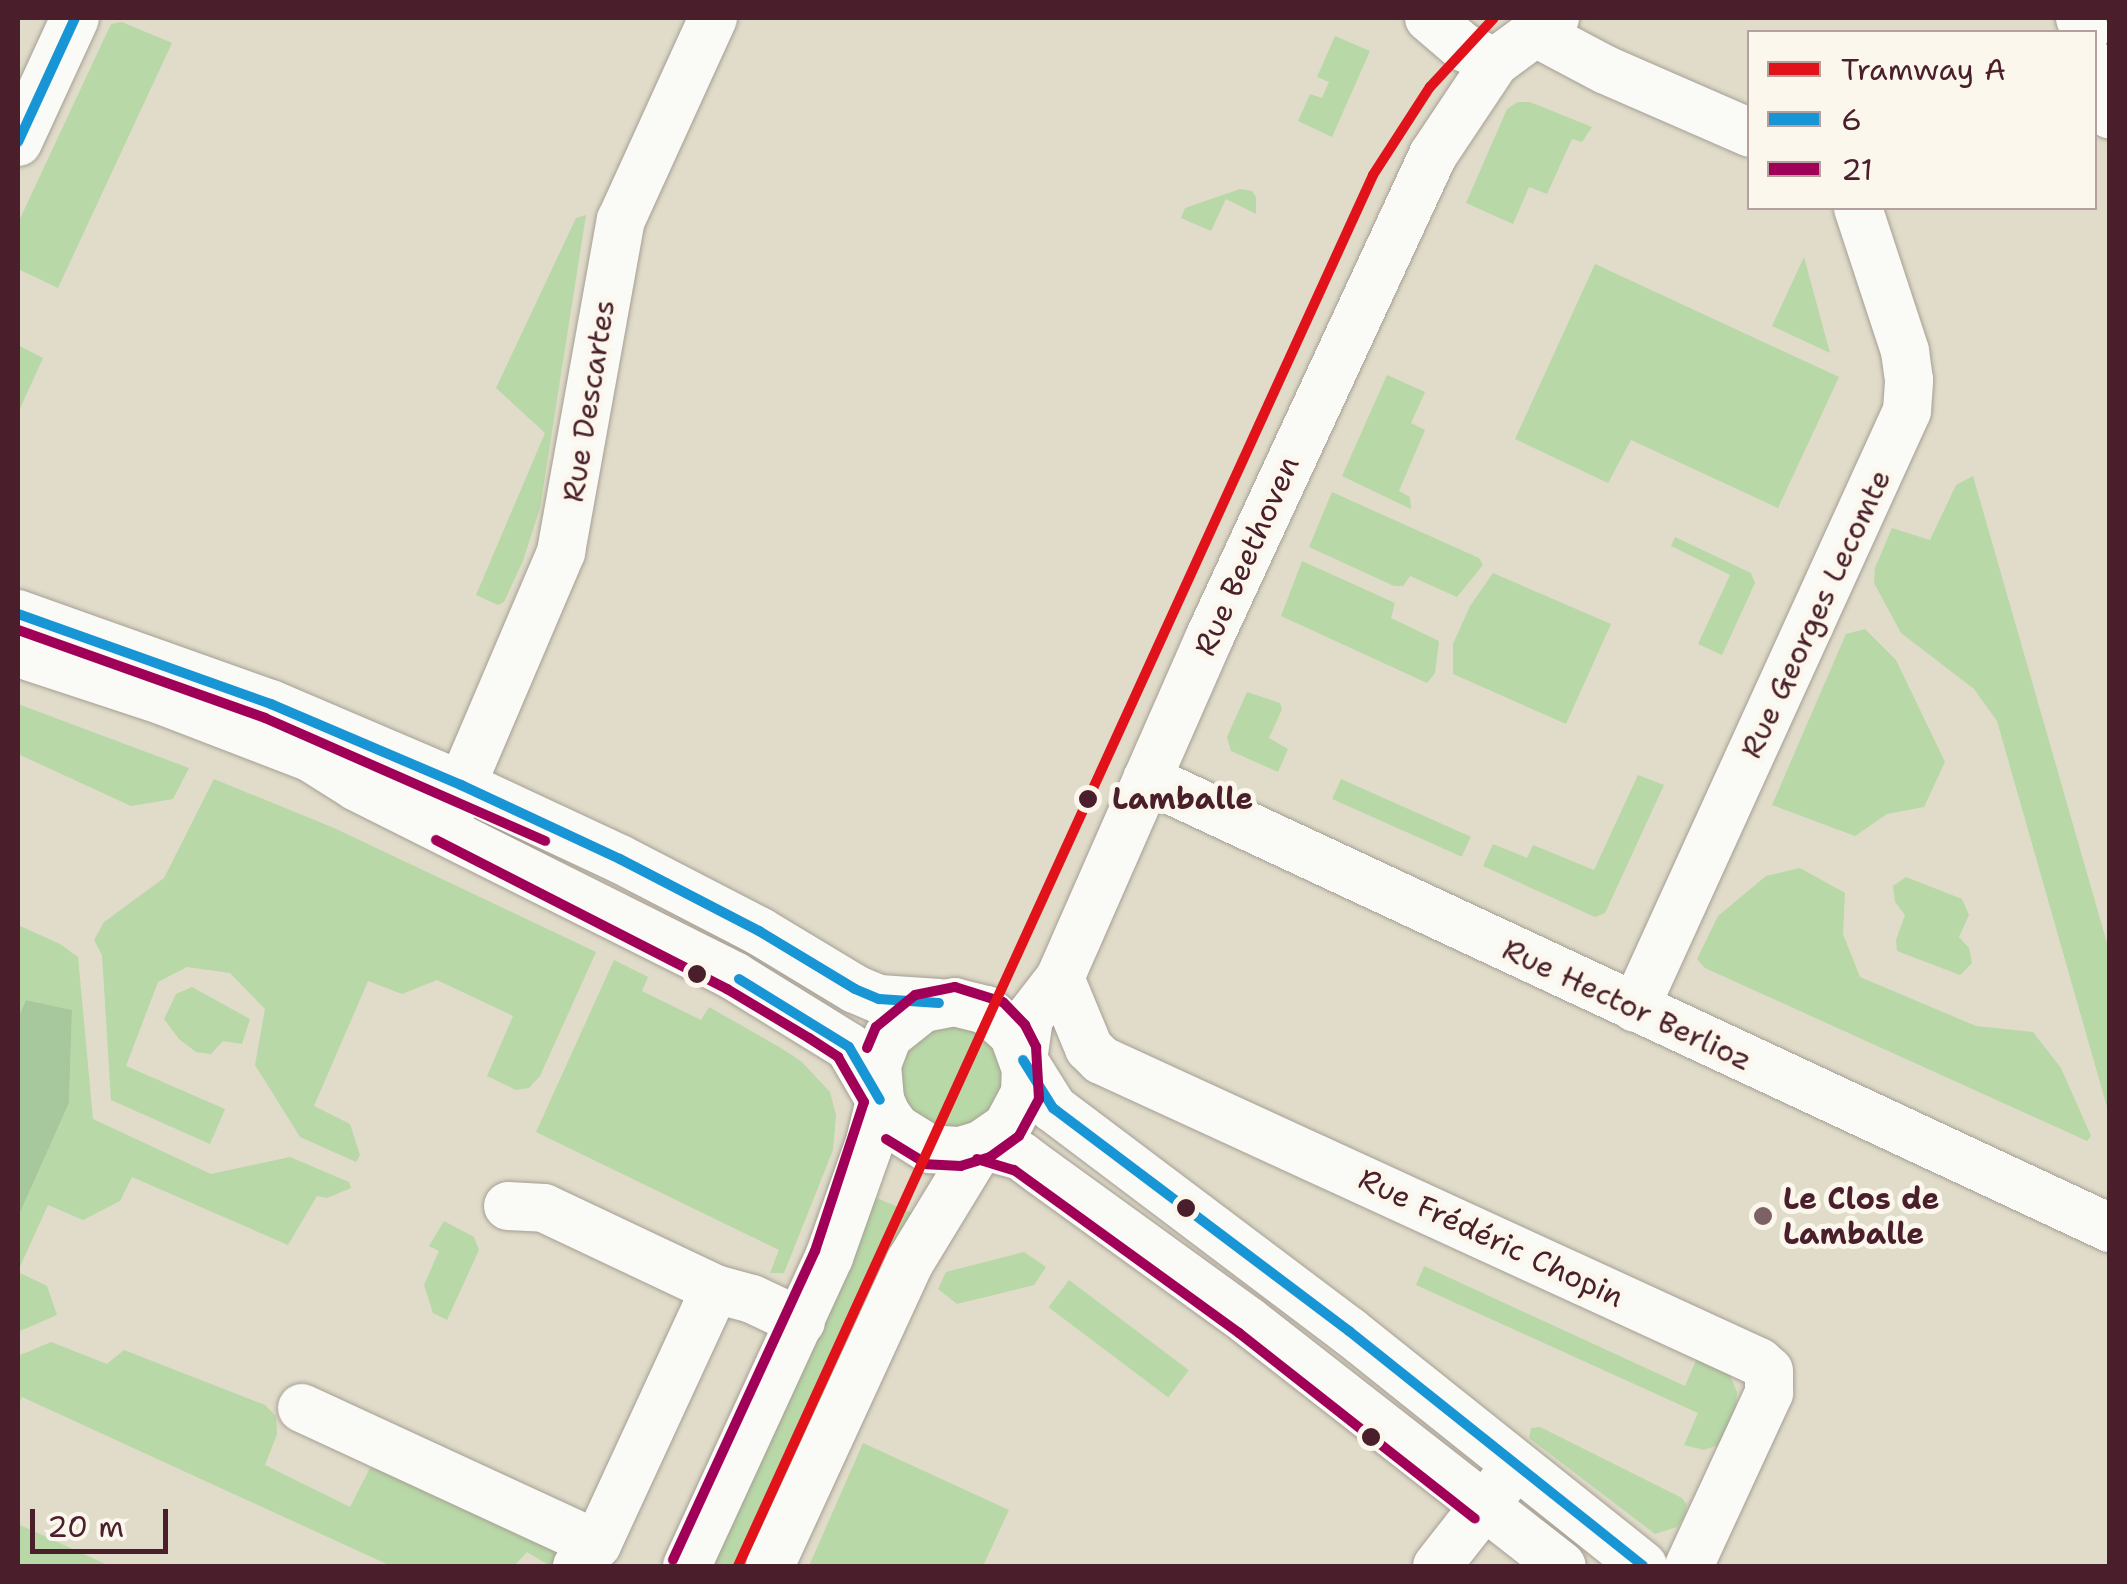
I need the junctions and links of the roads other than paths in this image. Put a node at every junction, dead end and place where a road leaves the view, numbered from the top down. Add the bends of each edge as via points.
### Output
1 (74, 18) edge
2 (713, 18) edge
3 (1429, 18) edge
4 (1545, 25) edge
5 (1495, 62) junction
6 (2097, 74) edge
7 (2110, 115) edge
8 (1747, 133) edge
9 (18, 142) edge
10 (1859, 210) edge
11 (18, 614) edge
12 (18, 653) edge
13 (1147, 778) junction
14 (452, 806) junction
15 (1060, 978) junction
16 (938, 1003) junction
17 (1636, 1008) junction
18 (1024, 1060) junction
19 (880, 1100) junction
20 (981, 1146) junction
21 (508, 1206) dead end
22 (2110, 1228) edge
23 (715, 1289) junction
24 (801, 1322) junction
25 (302, 1408) dead end
26 (1514, 1468) junction
27 (1484, 1507) junction
28 (587, 1555) edge
29 (687, 1566) edge
30 (770, 1566) edge
31 (1437, 1566) edge
32 (1562, 1566) edge
33 (1643, 1566) edge
34 (1690, 1566) edge

1 - 9 street
2 - 14 street, Rue Descartes via 621,220 561,552
3 - 5 street
4 - 5 street
4 - 8 street via 1606,70
5 - 13 street, Rue Beethoven via 1433,155 1396,228
6 - 7 street
10 - 17 street, Rue Georges Lecomte via 1905,351 1907,411
11 - 14 street via 271,704
12 - 14 street via 311,758 357,787
13 - 15 street, Rue Beethoven
13 - 17 street, Rue Hector Berlioz
14 - 16 street via 655,877 879,999
14 - 19 street via 817,1024 849,1047
15 - 18 street, Rue Beethoven via 1029,1018
15 - 34 street, Rue Frédéric Chopin via 1090,1048 1102,1060 1760,1362 1769,1371 1770,1393
16 - 18 street via 971,1004 993,1014 1014,1034
16 - 19 street via 905,1018 888,1036 878,1065
17 - 22 street, Rue Hector Berlioz
18 - 20 street via 1025,1094 1016,1115
18 - 26 street via 1053,1108 1349,1331
19 - 20 street via 896,1128 920,1144 945,1152
19 - 24 street
20 - 27 street via 1021,1156
20 - 30 street via 910,1262
21 - 23 street via 544,1208
23 - 24 street
23 - 28 street
24 - 29 street
25 - 28 street
26 - 27 street
26 - 33 street
27 - 31 street
27 - 32 street

